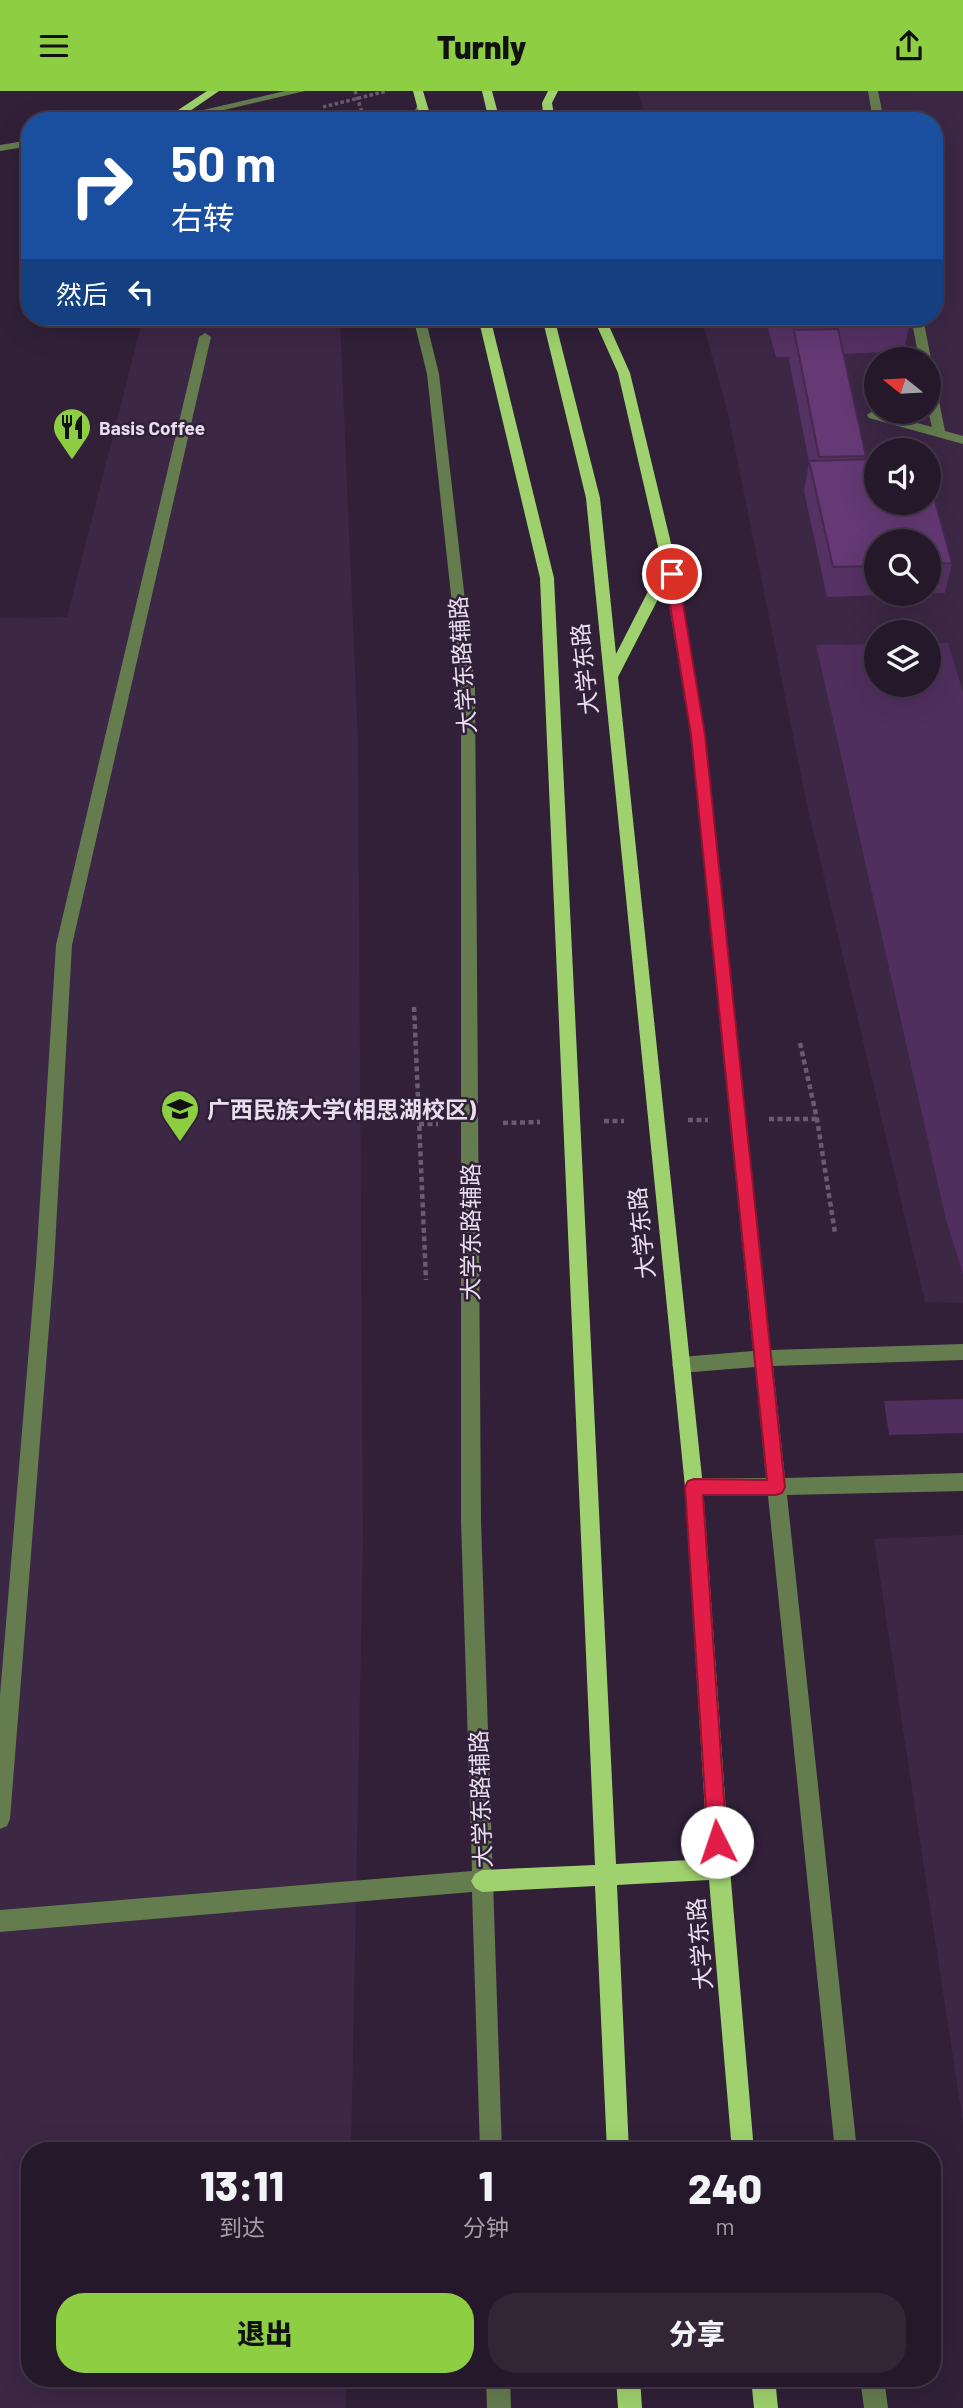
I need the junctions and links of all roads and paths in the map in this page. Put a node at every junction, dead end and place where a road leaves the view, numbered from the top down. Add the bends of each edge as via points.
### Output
1 (214, 91) edge
2 (300, 91) edge
3 (355, 91) edge
4 (387, 91) edge
5 (418, 91) edge
6 (486, 91) edge
7 (553, 91) edge
8 (873, 91) edge
9 (358, 98) junction
10 (422, 106) junction
11 (321, 108) dead end
12 (179, 112) edge
13 (200, 112) edge
14 (362, 112) edge
15 (419, 112) edge
16 (424, 112) edge
17 (492, 112) edge
18 (548, 112) edge
19 (877, 112) edge
20 (21, 144) edge
21 (0, 148) edge
22 (421, 326) edge
23 (486, 326) edge
24 (550, 326) edge
25 (602, 326) edge
26 (919, 326) edge
27 (205, 337) dead end
28 (923, 347) edge
29 (906, 424) edge
30 (937, 424) edge
31 (939, 433) junction
32 (963, 440) edge
33 (669, 564) junction
34 (611, 678) junction
35 (414, 1007) dead end
36 (800, 1043) dead end
37 (762, 1119) dead end
38 (817, 1119) junction
39 (721, 1120) dead end
40 (625, 1121) dead end
41 (680, 1121) dead end
42 (543, 1122) dead end
43 (597, 1122) dead end
44 (447, 1123) dead end
45 (501, 1123) dead end
46 (419, 1124) junction
47 (835, 1233) dead end
48 (426, 1280) dead end
49 (963, 1352) edge
50 (762, 1358) junction
51 (681, 1365) junction
52 (963, 1482) edge
53 (694, 1487) junction
54 (776, 1487) junction
55 (9, 1608) edge
56 (0, 1819) edge
57 (719, 1869) junction
58 (606, 1875) junction
59 (482, 1881) junction
60 (0, 1921) edge
61 (491, 2142) edge
62 (618, 2142) edge
63 (742, 2142) edge
64 (845, 2142) edge
65 (498, 2387) edge
66 (629, 2387) edge
67 (764, 2387) edge
68 (873, 2387) edge
69 (499, 2408) edge
70 (630, 2408) edge
71 (766, 2408) edge
72 (876, 2408) edge

1 - 12 main road
2 - 13 street
3 - 9 path
4 - 9 path
5 - 10 main road
6 - 17 main road
7 - 18 main road
8 - 19 street
9 - 11 path
9 - 14 path
10 - 15 street
10 - 16 main road
20 - 21 street
22 - 59 street, 大学东路辅路 via 433,375 468,687 471,1507
23 - 58 main road, 大学东路 via 547,578
24 - 34 main road, 大学东路 via 593,498
25 - 33 main road via 624,373
26 - 28 street
27 - 55 street via 64,945 45,1264
29 - 31 street
30 - 31 street
31 - 32 street
33 - 34 main road
33 - 50 street via 698,735
34 - 51 main road, 大学东路
35 - 46 path
36 - 38 path
37 - 38 path
38 - 47 path
39 - 41 path
40 - 43 path
42 - 45 path
44 - 46 path
46 - 48 path
49 - 50 street
50 - 51 street
50 - 54 street
51 - 53 main road, 大学东路
52 - 54 street
53 - 54 street
53 - 57 main road, 大学东路
54 - 64 street
55 - 56 street
57 - 58 main road
57 - 63 main road, 大学东路
58 - 59 main road
58 - 62 main road, 大学东路
59 - 60 street
59 - 61 street, 大学东路辅路
65 - 69 street
66 - 70 main road
67 - 71 main road
68 - 72 street

